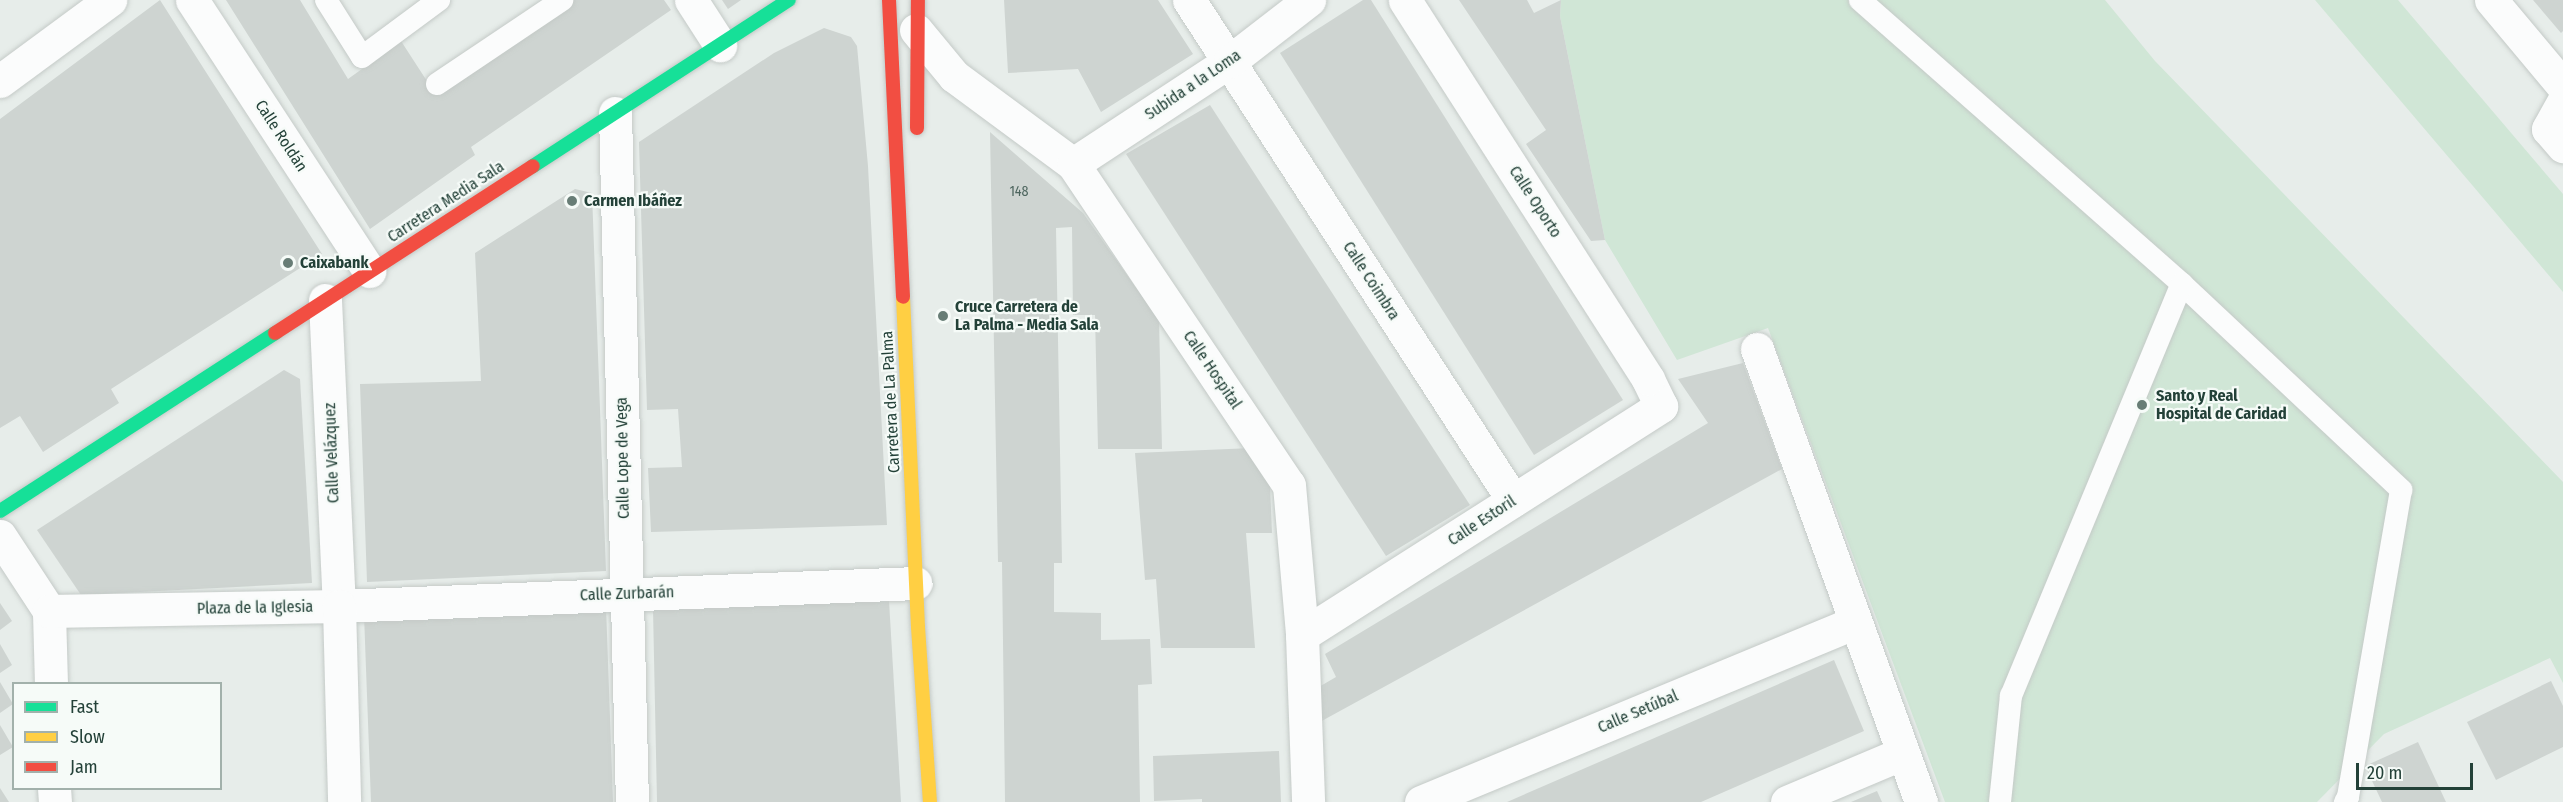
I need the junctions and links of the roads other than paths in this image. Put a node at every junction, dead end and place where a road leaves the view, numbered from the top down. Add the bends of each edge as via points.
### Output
1 (110, 0) edge
2 (192, 0) edge
3 (326, 0) edge
4 (439, 0) edge
5 (562, 0) edge
6 (691, 0) edge
7 (789, 0) edge
8 (874, 0) edge
9 (889, 0) edge
10 (902, 0) edge
11 (1189, 0) edge
12 (1309, 0) edge
13 (1405, 0) edge
14 (1860, 0) edge
15 (2491, 0) edge
16 (908, 23) edge
17 (720, 45) junction
18 (1230, 61) junction
19 (0, 81) edge
20 (437, 84) dead end
21 (2563, 86) edge
22 (2563, 102) edge
23 (615, 113) junction
24 (917, 140) dead end
25 (2563, 146) edge
26 (1073, 164) junction
27 (369, 272) junction
28 (2182, 284) junction
29 (325, 300) junction
30 (1757, 349) dead end
31 (1661, 406) joint
32 (924, 436) dead end
33 (1513, 500) junction
34 (0, 511) edge
35 (0, 536) edge
36 (923, 571) junction
37 (626, 594) junction
38 (339, 606) junction
39 (49, 611) junction
40 (1855, 622) junction
41 (1302, 635) junction
42 (932, 651) junction
43 (51, 682) edge
44 (1903, 753) junction
45 (344, 802) edge
46 (632, 802) edge
47 (931, 802) edge
48 (1308, 802) edge
49 (1421, 802) edge
50 (1787, 802) edge
51 (1921, 802) edge
52 (2000, 802) edge
53 (2345, 802) edge

1 - 19 street
2 - 27 street, Calle Roldán
3 - 4 lane via 362,57
5 - 20 lane
6 - 17 street
7 - 17 main road, Carretera Media Sala
8 - 16 main road via 885,14
9 - 16 main road, Carretera de La Palma
10 - 32 main road via 917,408
11 - 18 street, Calle Coimbra
12 - 18 street, Subida a la Loma
13 - 31 street, Calle Oporto via 1648,379
14 - 28 lane
15 - 21 street
16 - 24 main road, Carretera de La Palma
16 - 26 street, Calle Hospital via 954,76
16 - 36 main road, Carretera de La Palma
17 - 23 main road, Carretera Media Sala
18 - 26 street, Subida a la Loma
18 - 33 street, Calle Coimbra
22 - 25 street via 2548,129
23 - 27 main road, Carretera Media Sala
23 - 37 street, Calle Lope de Vega
26 - 41 street, Calle Hospital via 1289,485
27 - 29 main road, Carretera Media Sala
28 - 52 lane via 2011,696
28 - 53 lane via 2401,490
29 - 34 main road, Carretera Media Sala
29 - 38 street, Calle Velázquez
30 - 40 street
31 - 33 street, Calle Estoril
33 - 41 street, Calle Estoril
35 - 39 street
36 - 37 street, Calle Zurbarán
36 - 42 main road, Carretera de La Palma
36 - 42 main road via 920,583
36 - 47 main road, Carretera de La Palma
37 - 38 street, Calle Zurbarán
37 - 46 street, Calle Lope de Vega
38 - 39 street, Plaza de la Iglesia
38 - 45 street
39 - 43 street
40 - 44 street
40 - 49 street, Calle Setúbal
41 - 48 street, Calle Hospital
42 - 47 main road, Carretera de La Palma
44 - 50 street
44 - 51 street

